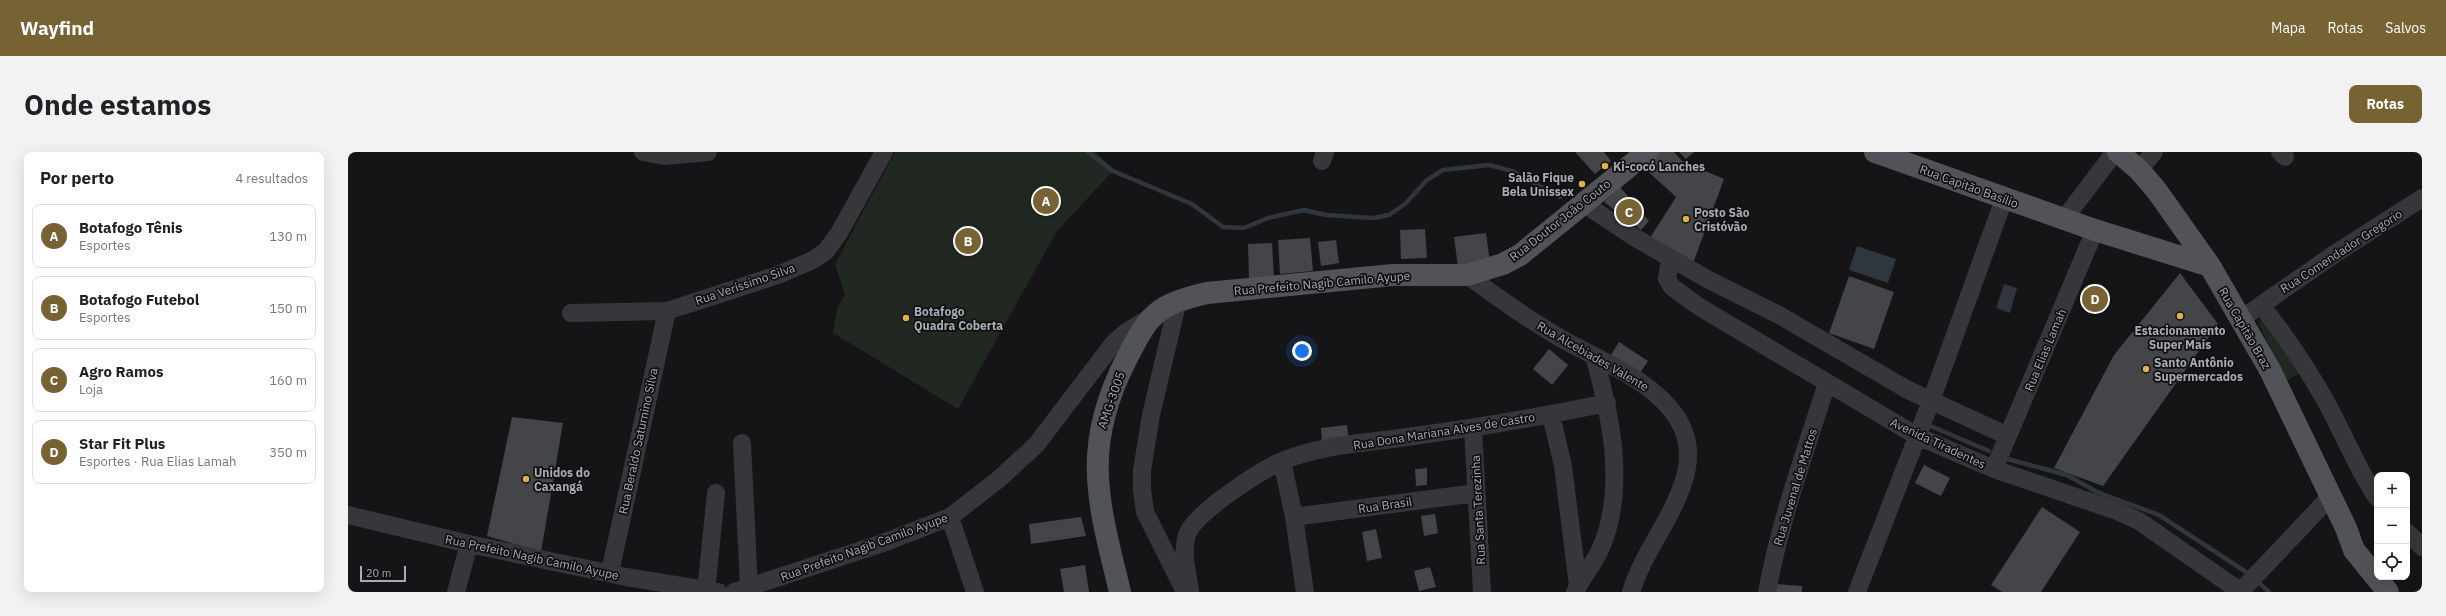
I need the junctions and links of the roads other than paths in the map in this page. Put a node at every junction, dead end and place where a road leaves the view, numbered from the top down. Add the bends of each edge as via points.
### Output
1 (643, 152) edge
2 (708, 152) edge
3 (884, 152) edge
4 (1647, 152) edge
5 (1875, 152) edge
6 (2117, 152) edge
7 (2154, 152) edge
8 (2139, 170) junction
9 (2422, 198) edge
10 (2004, 199) junction
11 (1583, 203) junction
12 (2064, 219) junction
13 (2095, 230) junction
14 (1670, 258) junction
15 (2210, 266) junction
16 (1467, 275) junction
17 (1178, 300) junction
18 (2261, 305) junction
19 (667, 311) junction
20 (571, 314) dead end
21 (1151, 316) junction
22 (2241, 319) junction
23 (1594, 356) junction
24 (1827, 383) junction
25 (1607, 402) junction
26 (1931, 402) junction
27 (1550, 415) junction
28 (1474, 428) junction
29 (1917, 436) junction
30 (2008, 436) junction
31 (742, 442) dead end
32 (1282, 461) junction
33 (1994, 469) junction
34 (716, 493) dead end
35 (1476, 493) junction
36 (2374, 494) edge
37 (2330, 498) junction
38 (348, 515) edge
39 (950, 517) junction
40 (1294, 517) junction
41 (2346, 528) junction
42 (2410, 535) edge
43 (469, 544) junction
44 (2422, 546) edge
45 (2374, 558) edge
46 (620, 580) edge
47 (2394, 580) edge
48 (768, 588) edge
49 (1576, 588) edge
50 (742, 590) edge
51 (456, 592) edge
52 (706, 592) edge
53 (718, 592) edge
54 (975, 592) edge
55 (1120, 592) edge
56 (1185, 592) edge
57 (1190, 592) edge
58 (1305, 592) edge
59 (1482, 592) edge
60 (1631, 592) edge
61 (1767, 592) edge
62 (1857, 592) edge
63 (2241, 592) edge
64 (2388, 592) edge
65 (2405, 592) edge

1 - 2 street via 664,156
3 - 19 street, Rua Veríssimo Silva via 847,221 826,251 813,260 778,275
4 - 11 main road, Rua Doutor João Couto
5 - 10 main road, Rua Capitão Basílio
6 - 8 main road, Rua Capitão Braz
6 - 12 street
7 - 8 street
8 - 15 main road, Rua Capitão Braz
9 - 18 street, Rua Comendador Gregorio
10 - 12 main road, Rua Capitão Basílio
10 - 26 street
11 - 14 street
11 - 16 main road, Rua Doutor João Couto via 1520,254 1503,264
12 - 13 main road
13 - 15 main road
13 - 30 street, Rua Elias Lamah
14 - 24 street, Avenida Tiradentes via 1667,279 1672,287 1698,306
14 - 26 street via 1779,315
15 - 22 main road, Rua Capitão Braz
16 - 17 main road, Rua Prefeito Nagib Camilo Ayupe via 1393,275 1207,293
16 - 23 street, Rua Alcebiades Valente via 1523,315
17 - 21 main road
17 - 56 street via 1151,415 1142,470 1142,489 1145,512
18 - 22 street, Rua Comendador Gregorio
18 - 36 street via 2297,352 2330,409 2362,476
19 - 20 street, Rua Veríssimo Silva
19 - 46 street, Rua Beraldo Saturnino Silva
21 - 39 street, Rua Prefeito Nagib Camilo Ayupe via 1113,344 1036,445 999,479
21 - 55 main road, AMG-3005 via 1118,375 1104,412 1097,442 1097,488
22 - 37 main road, Rua Capitão Braz via 2270,370
23 - 25 street
23 - 60 street, Rua Alcebiades Valente via 1644,383 1664,400 1677,418 1686,438 1688,459 1684,480 1645,555
24 - 29 street, Avenida Tiradentes
24 - 61 street, Rua Juvenal de Mattos via 1788,506
25 - 27 street, Rua Dona Mariana Alves de Castro
25 - 49 street via 1613,456 1613,497 1608,526 1600,550
26 - 29 street
26 - 30 street
27 - 28 street, Rua Dona Mariana Alves de Castro
27 - 49 street via 1564,466
28 - 32 street, Rua Dona Mariana Alves de Castro via 1313,452
28 - 35 street, Rua Santa Terezinha
29 - 33 street, Avenida Tiradentes
29 - 62 street
30 - 33 street, Rua Elias Lamah
31 - 50 street
32 - 40 street
32 - 57 street, Rua Dona Mariana Alves de Castro via 1246,481 1215,504 1187,534 1184,551
33 - 63 street, Avenida Tiradentes via 2139,521
34 - 52 street
35 - 40 street, Rua Brasil
35 - 59 street, Rua Santa Terezinha
37 - 41 main road, Rua Capitão Braz
37 - 63 street
38 - 43 street, Rua Prefeito Nagib Camilo Ayupe
39 - 48 street, Rua Prefeito Nagib Camilo Ayupe
39 - 54 street
40 - 58 street
41 - 45 main road
41 - 64 main road via 2354,550
42 - 44 street
43 - 46 street, Rua Prefeito Nagib Camilo Ayupe
43 - 51 street
46 - 52 street, Rua Prefeito Nagib Camilo Ayupe
47 - 65 main road
48 - 50 street, Rua Prefeito Nagib Camilo Ayupe
52 - 53 street, Rua Prefeito Nagib Camilo Ayupe

